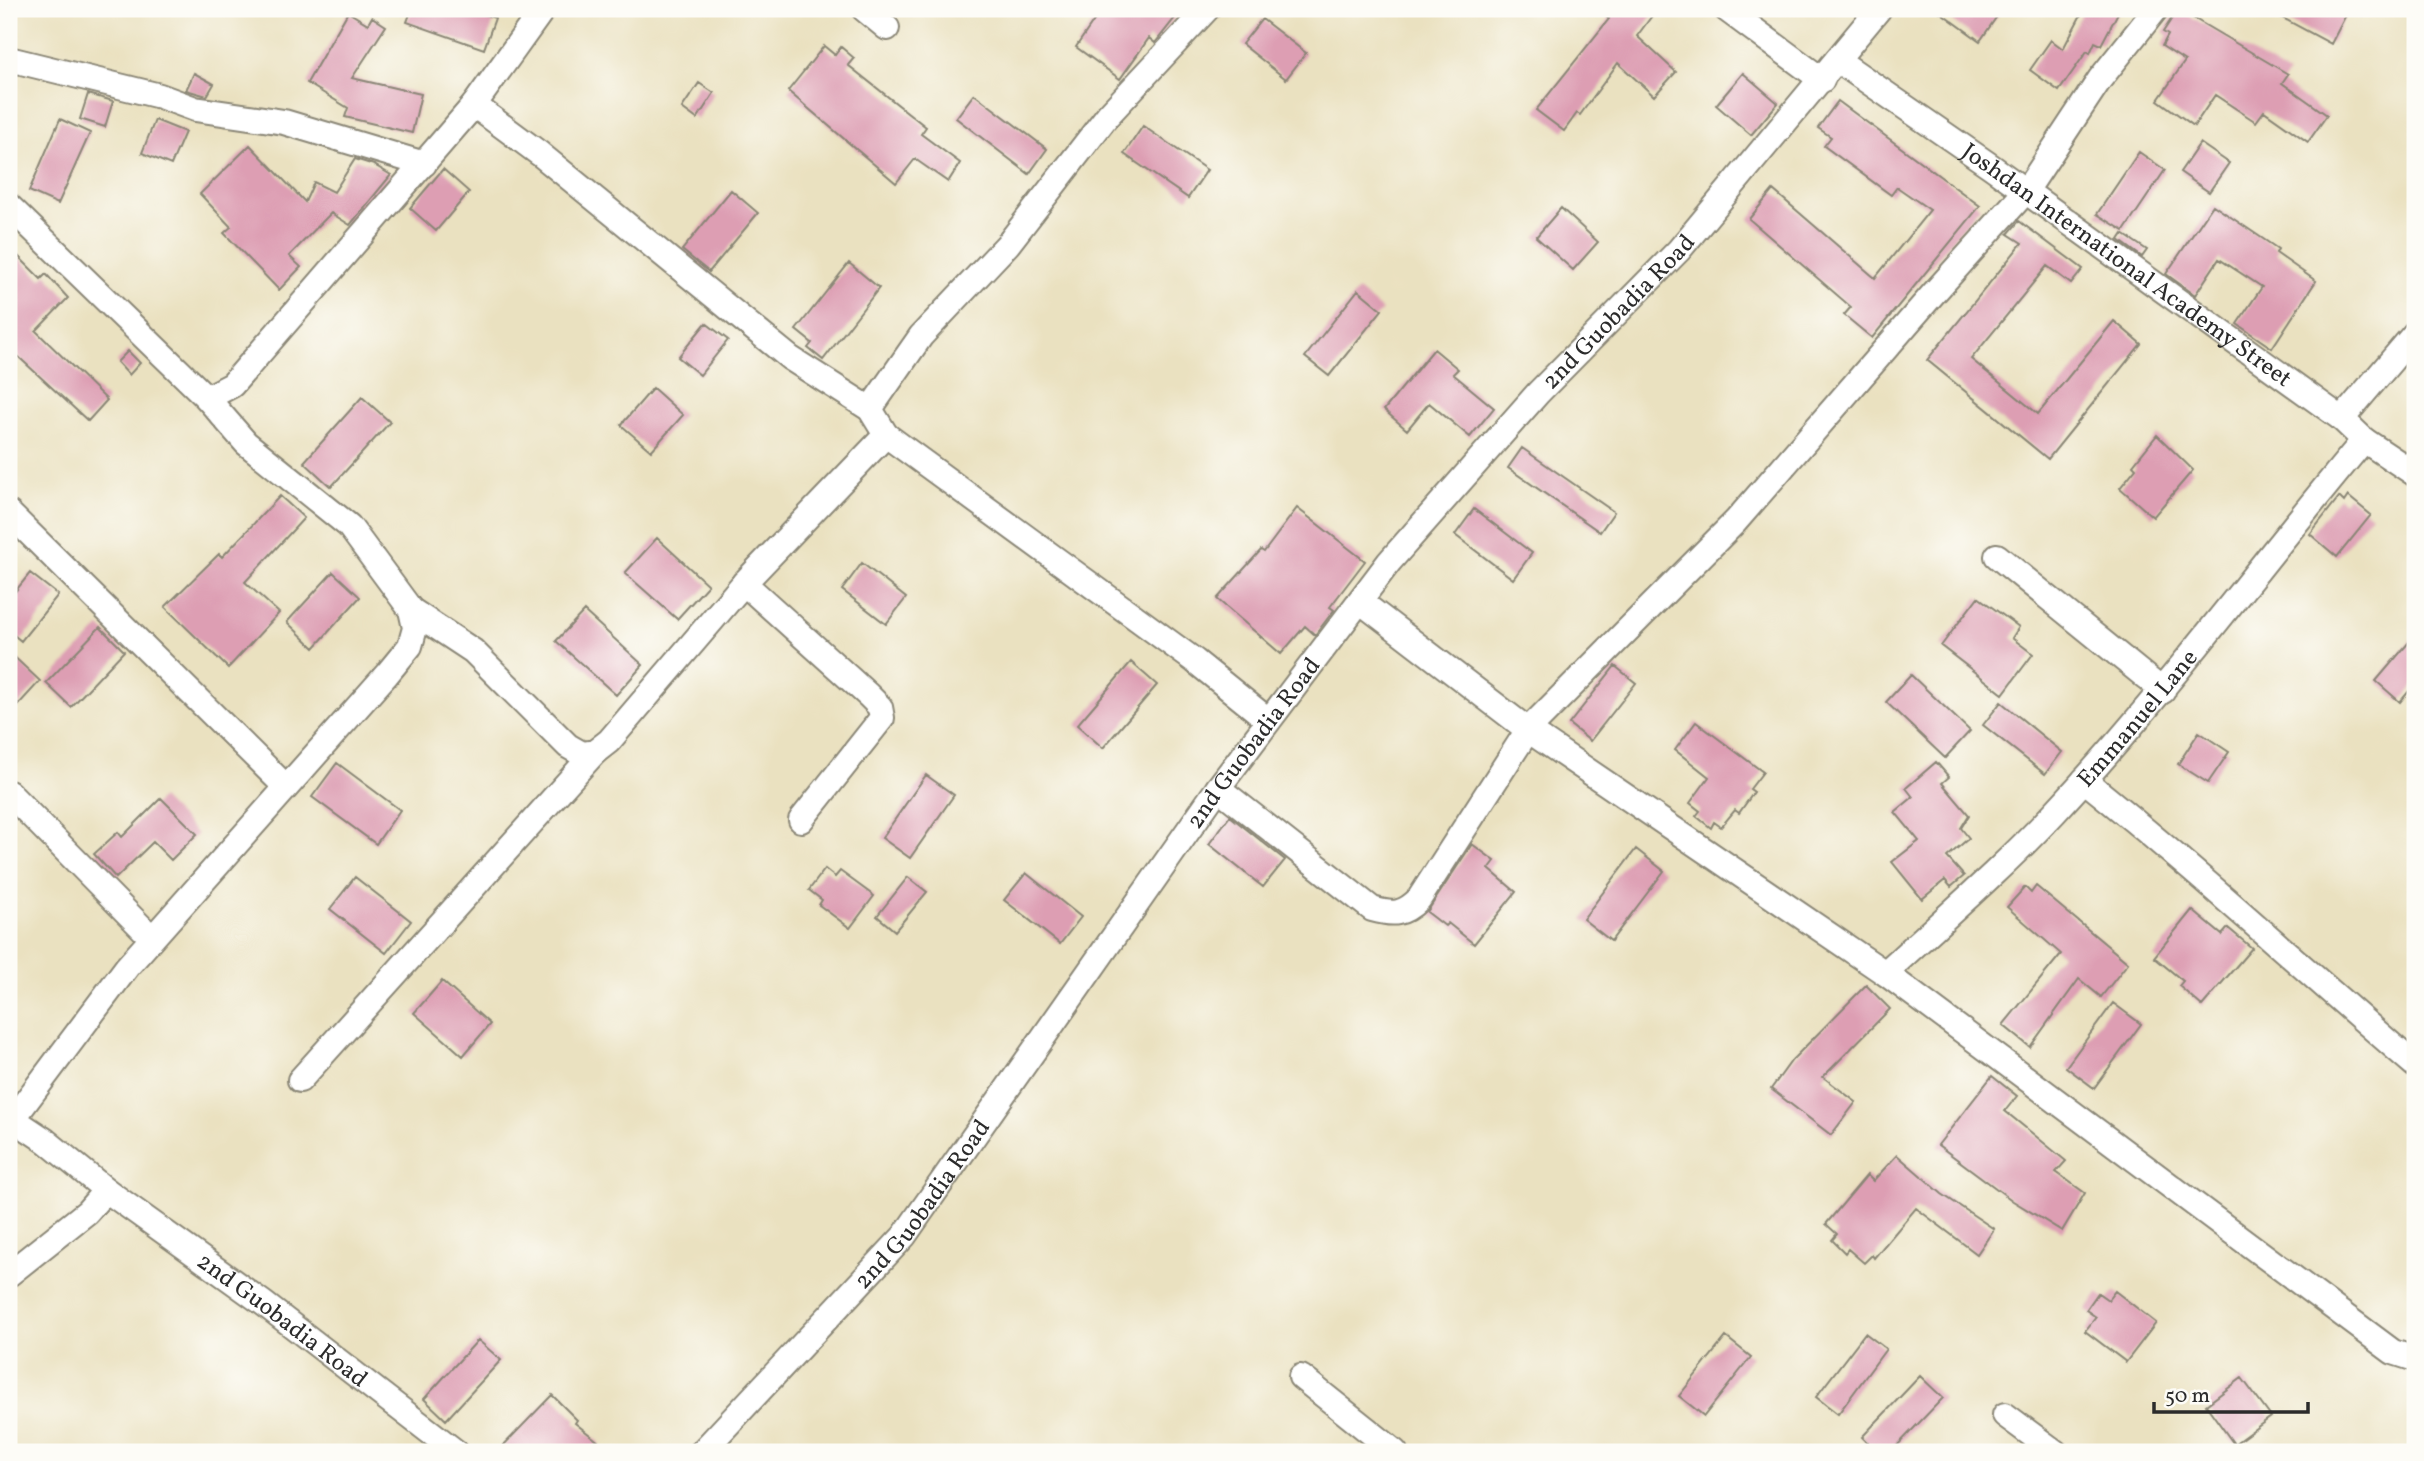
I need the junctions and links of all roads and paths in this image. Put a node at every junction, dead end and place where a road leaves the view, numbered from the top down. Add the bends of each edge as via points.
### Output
1 (543, 9) edge
2 (864, 9) edge
3 (1207, 9) edge
4 (1726, 9) edge
5 (1879, 9) edge
6 (2156, 9) edge
7 (887, 29) dead end
8 (9, 59) edge
9 (1837, 60) junction
10 (9, 70) edge
11 (1822, 80) junction
12 (474, 105) junction
13 (426, 162) junction
14 (2026, 191) junction
15 (9, 206) edge
16 (2415, 332) edge
17 (206, 398) junction
18 (870, 409) junction
19 (2342, 419) junction
20 (886, 435) junction
21 (2364, 440) junction
22 (2415, 474) edge
23 (9, 513) edge
24 (1997, 556) dead end
25 (744, 583) junction
26 (1362, 602) junction
27 (411, 610) junction
28 (2163, 691) junction
29 (1268, 720) junction
30 (1528, 730) junction
31 (595, 752) junction
32 (2084, 780) junction
33 (286, 787) junction
34 (1218, 788) junction
35 (9, 793) edge
36 (802, 820) dead end
37 (152, 938) junction
38 (1885, 973) junction
39 (2415, 1065) edge
40 (300, 1080) dead end
41 (11, 1117) edge
42 (106, 1190) junction
43 (9, 1274) edge
44 (2415, 1359) edge
45 (1301, 1377) dead end
46 (2005, 1415) dead end
47 (456, 1452) edge
48 (702, 1452) edge
49 (1395, 1452) edge
50 (2054, 1452) edge

1 - 12 street
2 - 7 street
3 - 18 street via 1108,115 1008,244 920,336
4 - 11 street
5 - 9 street, 2nd Guobadia Road
6 - 14 street via 2100,79
8 - 13 street via 195,109 284,122
9 - 11 street, 2nd Guobadia Road
9 - 14 street, Joshdan International Academy Street
10 - 13 street
11 - 26 street, 2nd Guobadia Road via 1679,250 1538,393 1390,562
12 - 13 street
12 - 18 street via 790,358
13 - 17 street via 232,385
14 - 19 street, Joshdan International Academy Street
14 - 30 street via 1736,521
15 - 17 street
16 - 19 street
17 - 27 street via 246,443 349,526
18 - 20 street
19 - 21 street, Joshdan International Academy Street
20 - 25 street
20 - 29 street via 1195,661
21 - 22 street, Joshdan International Academy Street
21 - 28 street, Emmanuel Lane
23 - 33 street
24 - 28 street
25 - 31 street
25 - 36 street via 880,707 882,718
26 - 29 street, 2nd Guobadia Road
26 - 30 street
27 - 31 street via 473,651 568,746 582,754
27 - 33 street via 415,628 410,646
28 - 32 street, Emmanuel Lane
29 - 34 street, 2nd Guobadia Road
30 - 34 street via 1419,899 1407,911 1391,915 1372,909
30 - 38 street
31 - 40 street
32 - 38 street, Emmanuel Lane
32 - 39 street via 2178,855 2274,945
33 - 37 street
34 - 48 street, 2nd Guobadia Road via 904,1236
35 - 37 street
37 - 41 street
38 - 44 street via 2393,1352
41 - 42 street, 2nd Guobadia Road
42 - 43 street via 87,1212
42 - 47 street, 2nd Guobadia Road via 263,1303
45 - 49 street
46 - 50 street

